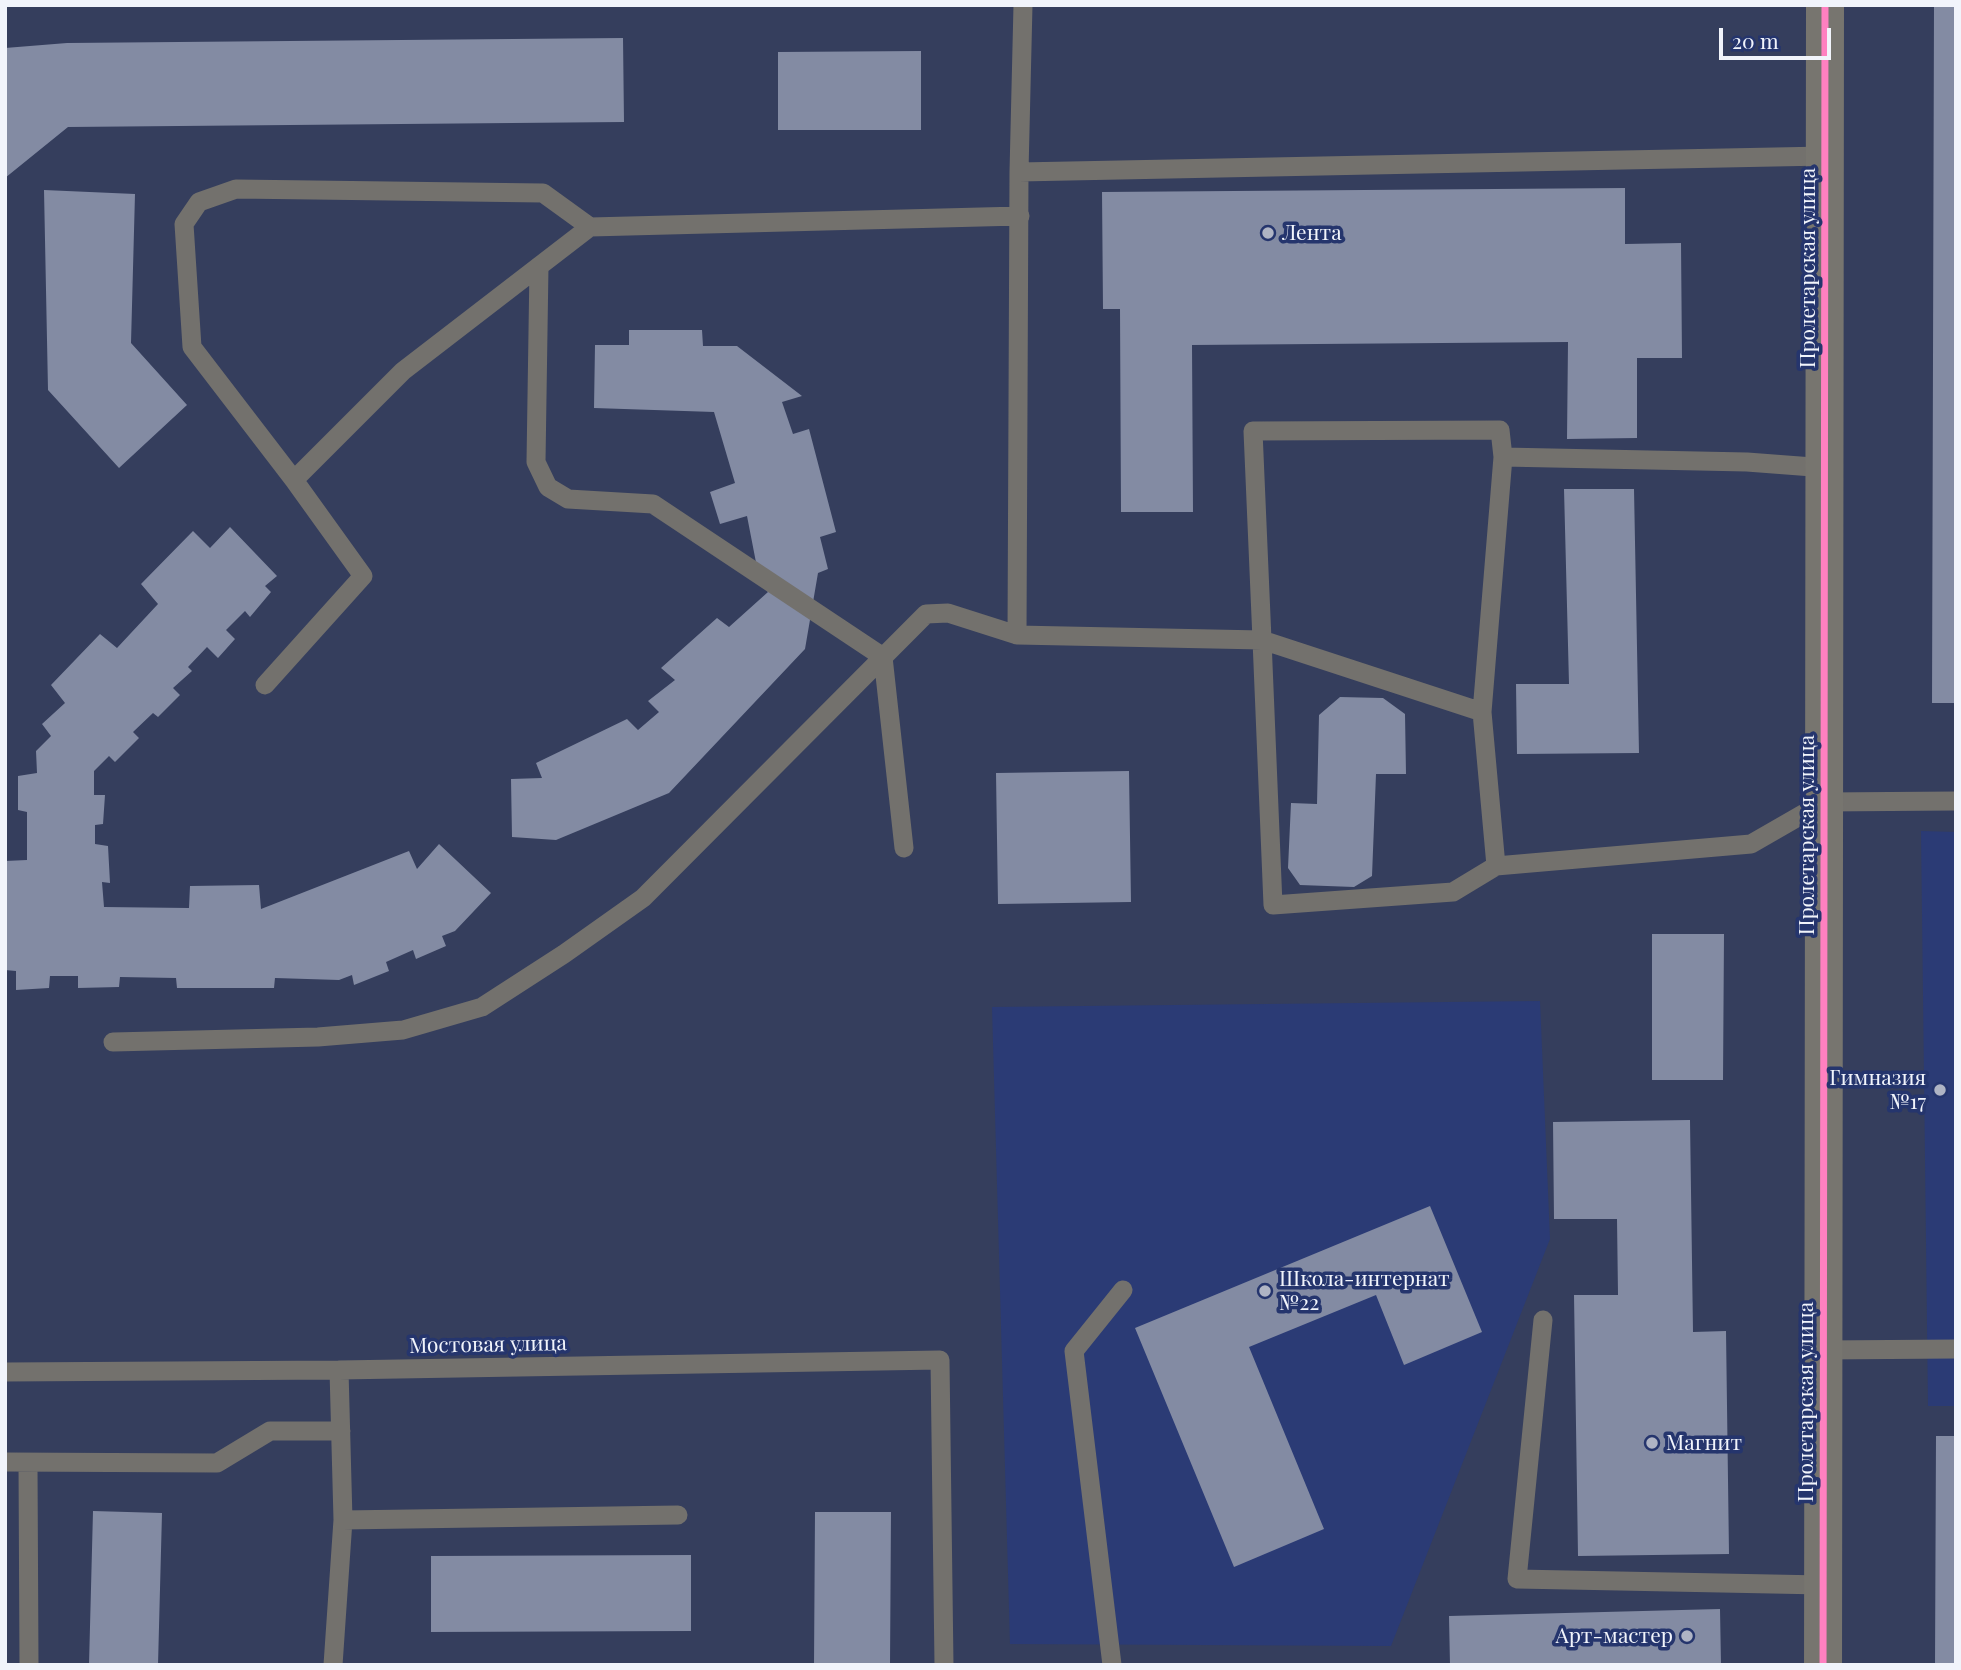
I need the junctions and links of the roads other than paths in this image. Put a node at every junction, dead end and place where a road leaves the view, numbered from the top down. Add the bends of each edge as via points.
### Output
1 (1023, 5) edge
2 (1825, 5) edge
3 (1825, 156) junction
4 (1018, 172) junction
5 (1020, 216) junction
6 (590, 227) junction
7 (539, 266) junction
8 (1503, 457) junction
9 (1826, 468) junction
10 (294, 480) junction
11 (1017, 635) junction
12 (1262, 640) junction
13 (883, 657) junction
14 (265, 685) dead end
15 (1482, 712) junction
16 (1956, 801) edge
17 (1824, 802) junction
18 (904, 848) dead end
19 (1496, 866) junction
20 (113, 1042) dead end
21 (1123, 1290) dead end
22 (1543, 1320) dead end
23 (1956, 1349) edge
24 (1824, 1350) junction
25 (339, 1370) junction
26 (5, 1372) edge
27 (341, 1431) junction
28 (5, 1462) edge
29 (28, 1462) junction
30 (678, 1515) dead end
31 (343, 1520) junction
32 (1823, 1585) junction
33 (29, 1665) edge
34 (333, 1665) edge
35 (944, 1665) edge
36 (1112, 1665) edge
37 (1823, 1665) edge

1 - 4 lane
2 - 3 street, Пролетарская улица
3 - 4 lane
3 - 9 street, Пролетарская улица
4 - 5 lane
5 - 6 lane
5 - 11 lane
6 - 7 lane
6 - 10 lane via 543,193 236,189 199,202 184,224 192,347
7 - 10 lane via 403,371
7 - 13 lane via 536,462 548,487 568,499 653,503
8 - 9 lane
8 - 12 lane via 1500,430 1253,431
8 - 15 lane
9 - 17 street, Пролетарская улица
10 - 14 lane via 363,576
11 - 12 lane
11 - 13 lane via 948,613 926,614
12 - 15 lane
12 - 19 lane via 1273,905 1453,892
13 - 18 lane
13 - 20 lane via 643,898 482,1007 403,1030
15 - 19 lane
16 - 17 lane
17 - 19 lane via 1751,844
17 - 24 street, Пролетарская улица
21 - 36 lane via 1074,1351
22 - 32 lane via 1517,1579
23 - 24 lane
24 - 32 street, Пролетарская улица
25 - 26 lane, Мостовая улица
25 - 27 lane
25 - 35 lane, Мостовая улица via 940,1360
27 - 29 lane via 270,1431 217,1463
27 - 31 lane
28 - 29 lane
29 - 33 lane
30 - 31 lane
31 - 34 lane
32 - 37 street, Пролетарская улица

